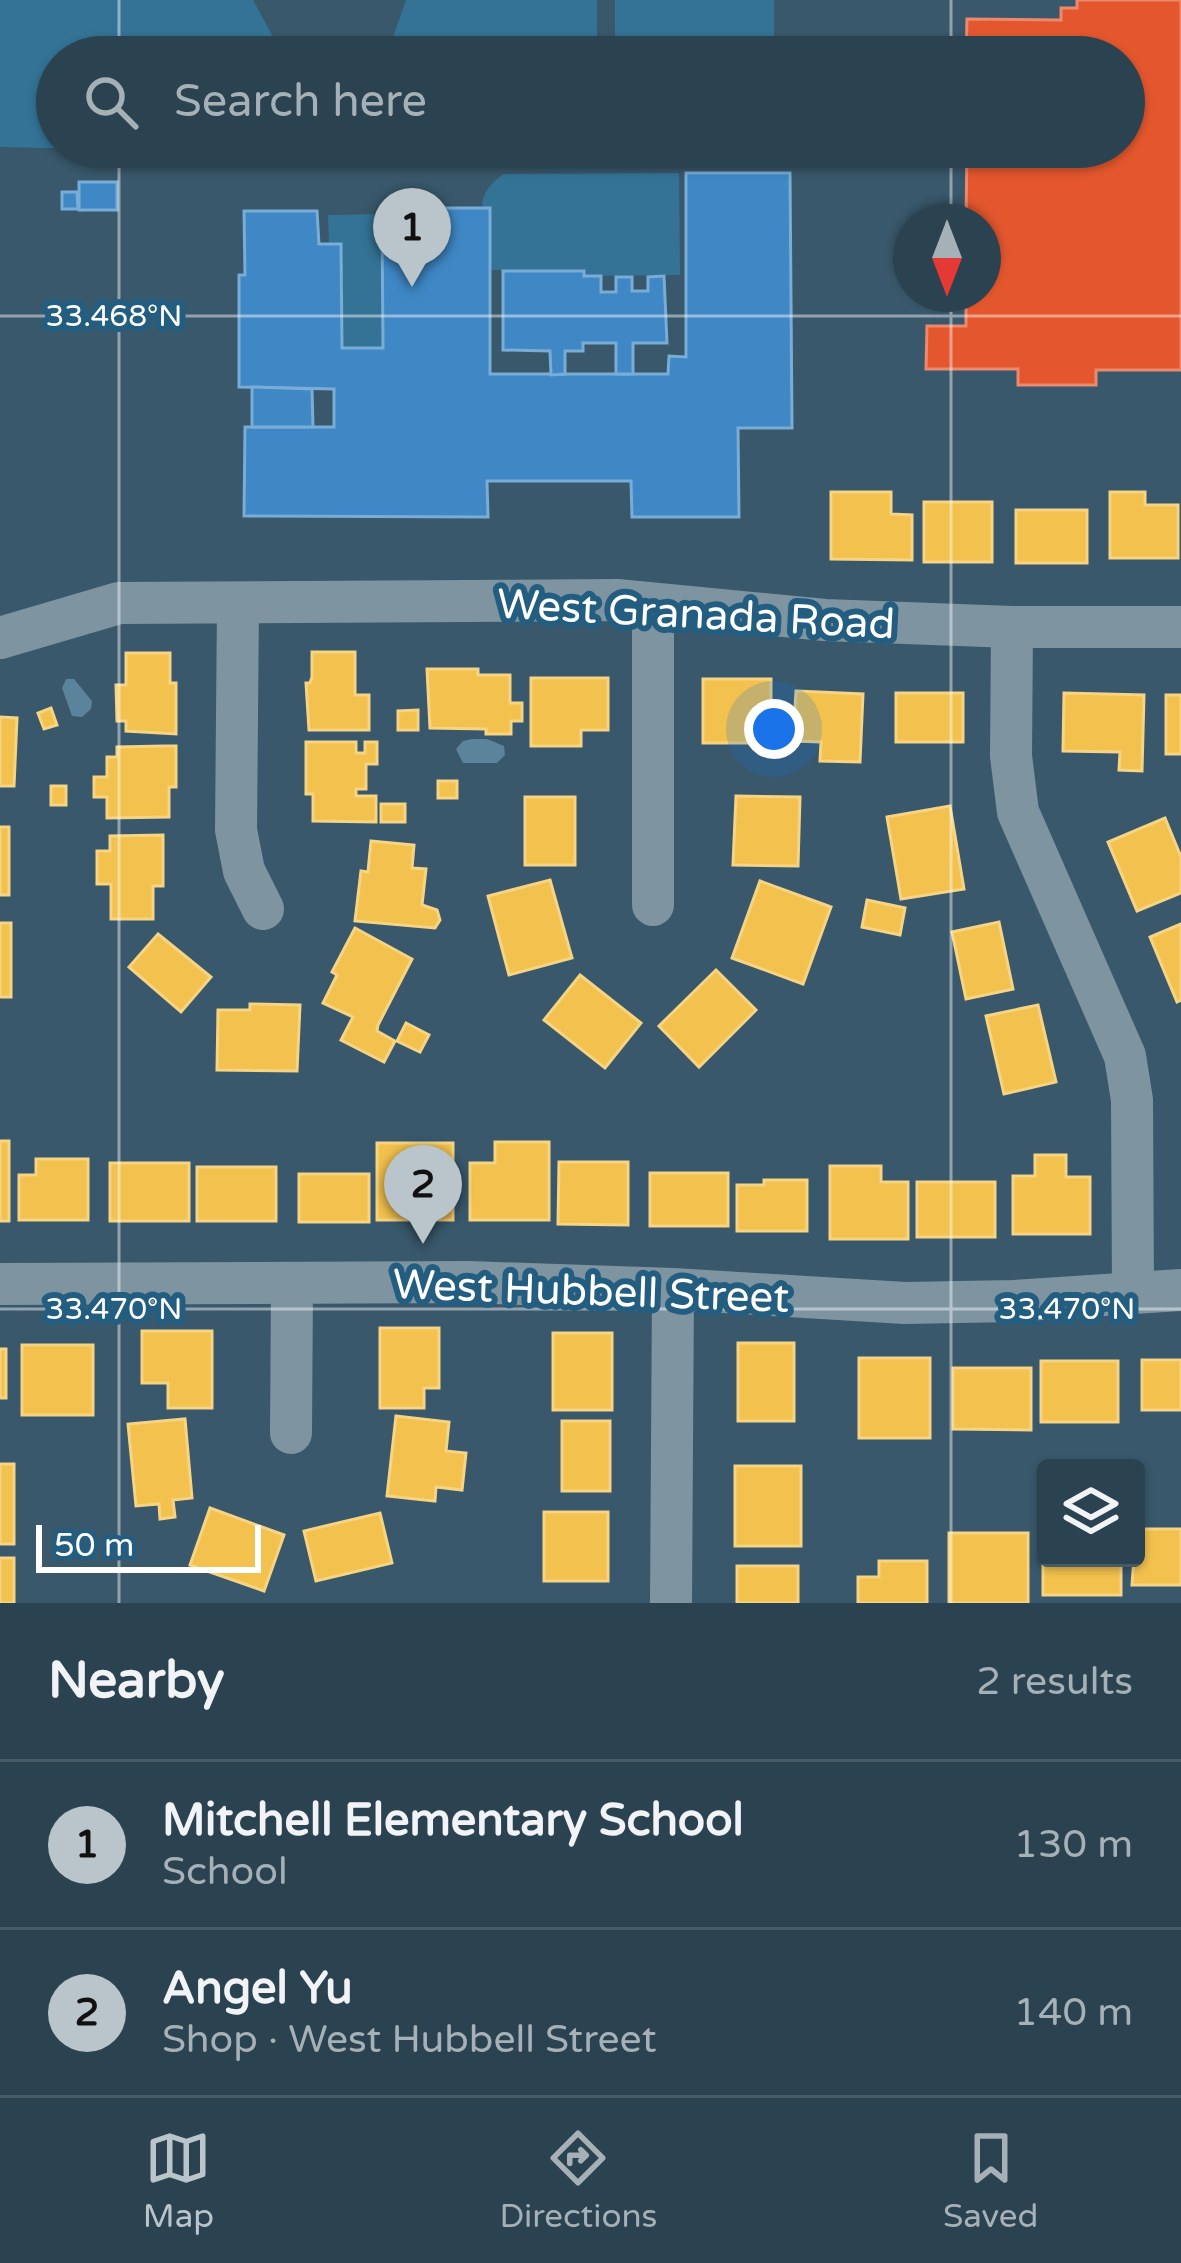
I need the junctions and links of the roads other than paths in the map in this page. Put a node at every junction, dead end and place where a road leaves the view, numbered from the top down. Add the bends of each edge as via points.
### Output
1 (238, 603) junction
2 (653, 604) junction
3 (1012, 627) junction
4 (1181, 627) edge
5 (0, 638) edge
6 (653, 905) dead end
7 (263, 909) dead end
8 (0, 1284) edge
9 (292, 1284) junction
10 (673, 1289) junction
11 (1181, 1290) edge
12 (1133, 1292) junction
13 (291, 1433) dead end
14 (671, 1603) edge

1 - 2 street, West Granada Road
1 - 5 street, West Granada Road via 119,603
1 - 7 street via 236,830
2 - 3 street, West Granada Road
2 - 6 street
3 - 4 street, West Granada Road
3 - 12 street via 1018,812 1125,1056
8 - 9 street, West Hubbell Street
9 - 10 street, West Hubbell Street
9 - 13 street
10 - 12 street, West Hubbell Street via 905,1304
10 - 14 street
11 - 12 street, West Hubbell Street

